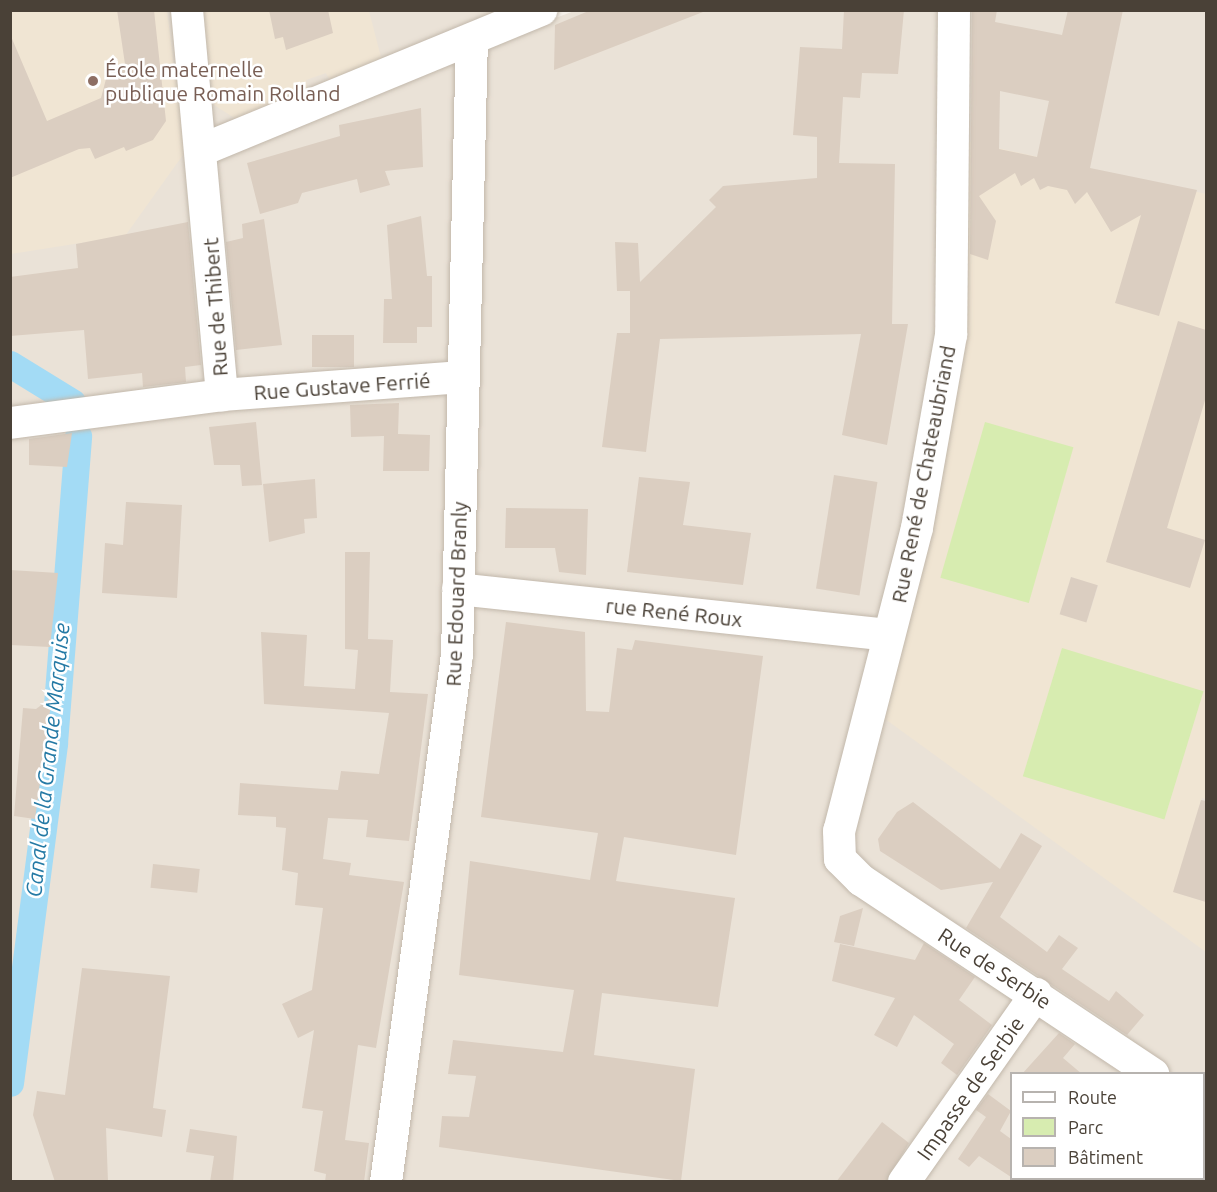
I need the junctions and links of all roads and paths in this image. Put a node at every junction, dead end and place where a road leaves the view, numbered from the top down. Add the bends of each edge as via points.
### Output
1 (187, 10) edge
2 (542, 10) edge
3 (954, 10) edge
4 (472, 39) junction
5 (204, 149) junction
6 (462, 376) junction
7 (222, 395) junction
8 (10, 423) edge
9 (458, 589) junction
10 (889, 635) junction
11 (840, 859) joint
12 (1036, 994) junction
13 (1150, 1072) edge
14 (386, 1182) edge
15 (904, 1182) edge

1 - 5 street, Rue de Thibert
2 - 4 street
3 - 10 street, Rue René de Chateaubriand via 951,335 916,528
4 - 5 street
4 - 6 street, Rue Edouard Branly
5 - 7 street, Rue de Thibert
6 - 7 street, Rue Gustave Ferrié
6 - 9 street, Rue Edouard Branly
7 - 8 street, Rue de Thibert
9 - 10 street, rue René Roux
9 - 14 street, Rue Edouard Branly via 457,655
10 - 11 street, Rue René de Chateaubriand via 839,831
11 - 12 street, Rue de Serbie via 861,880
12 - 13 street, Rue de Serbie
12 - 15 street, Impasse de Serbie

